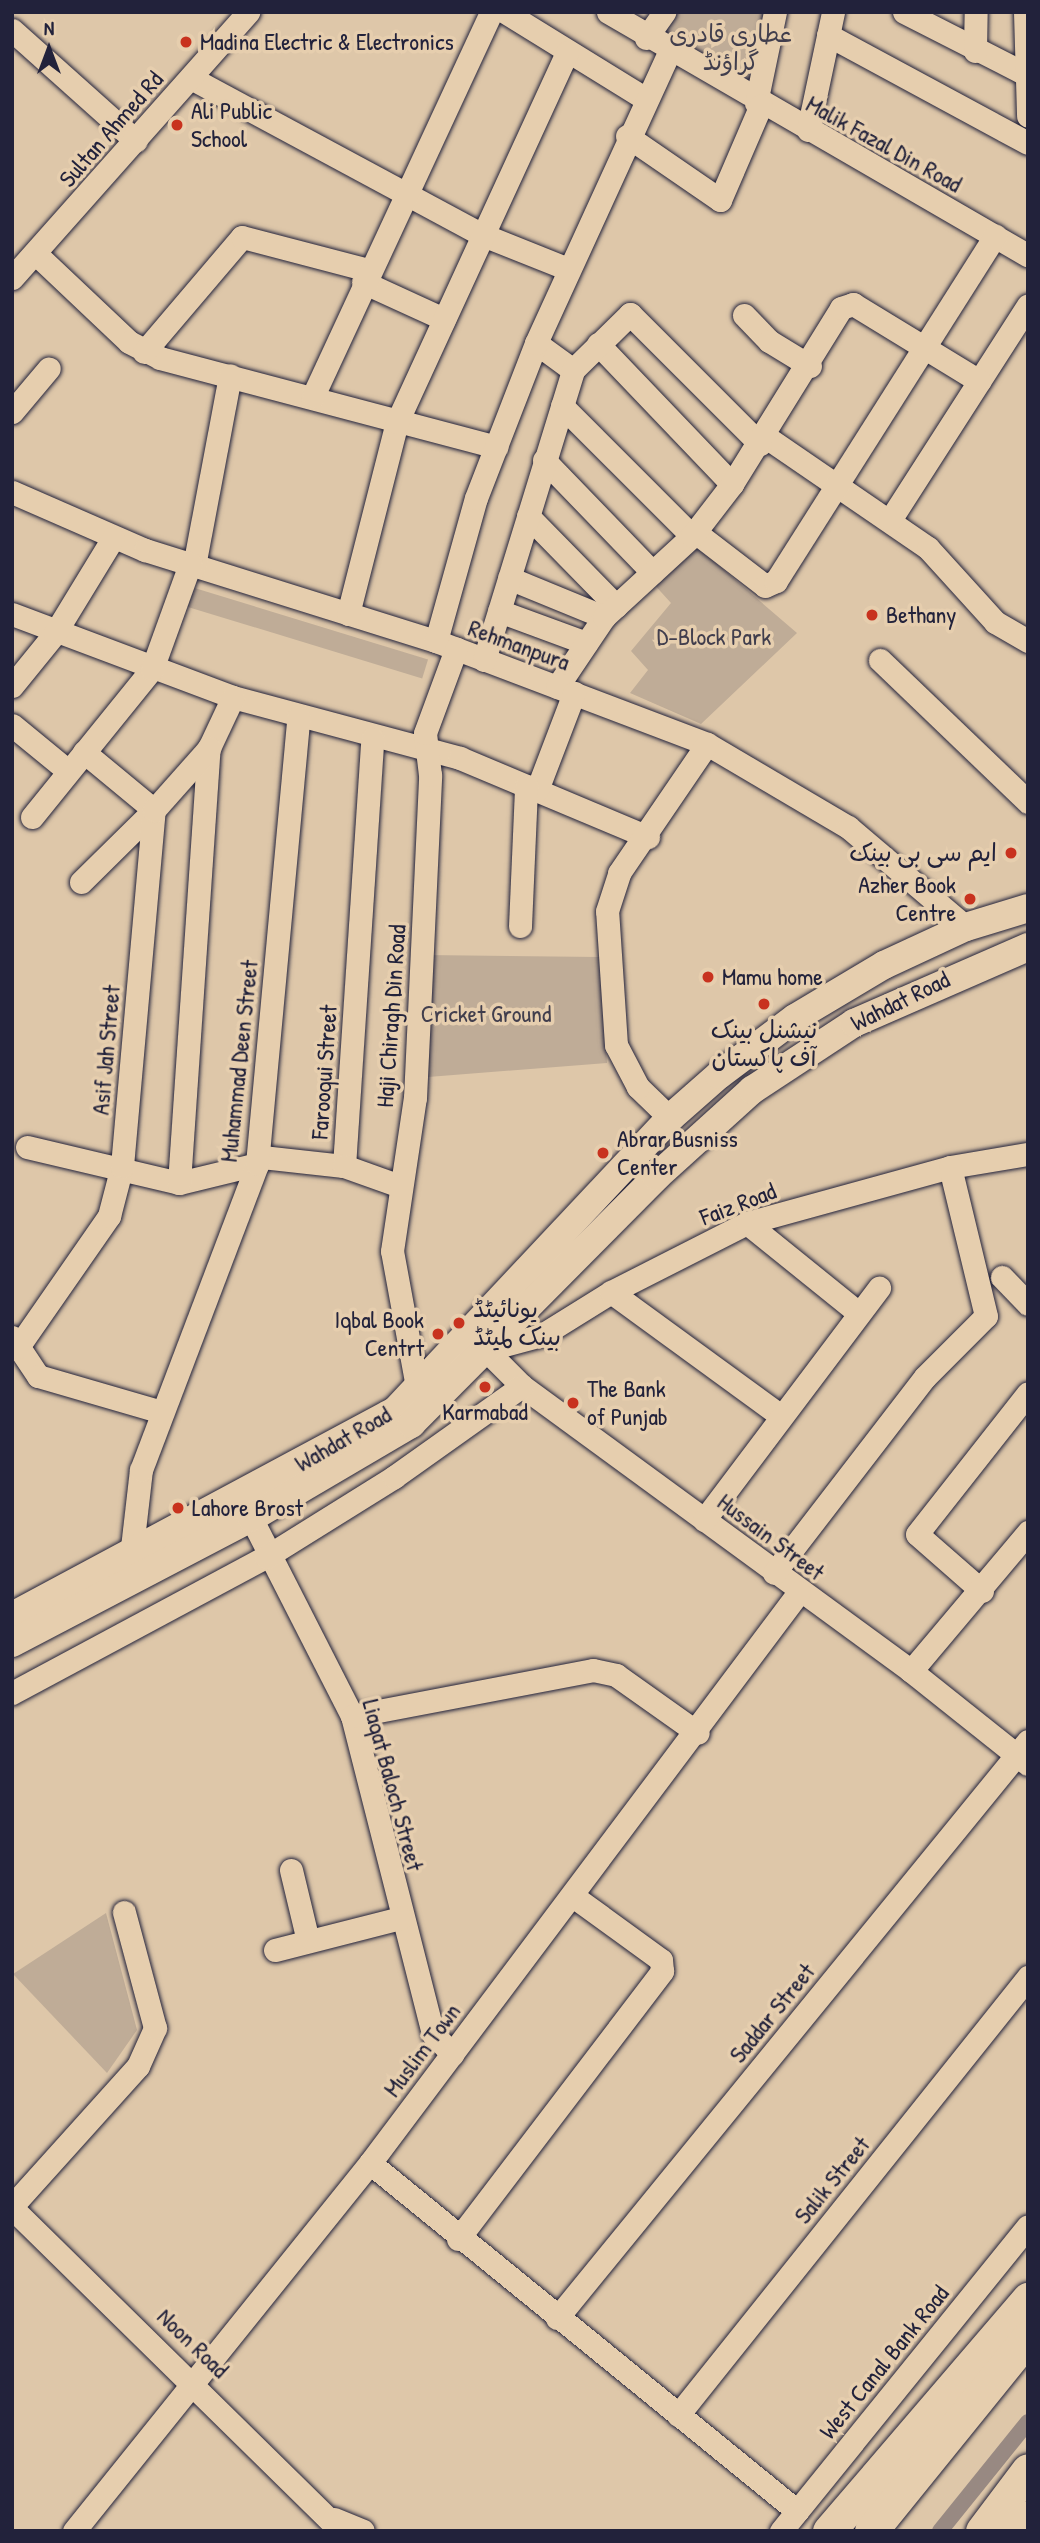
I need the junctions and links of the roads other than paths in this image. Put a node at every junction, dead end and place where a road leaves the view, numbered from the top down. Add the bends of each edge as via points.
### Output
1 (248, 12) edge
2 (491, 12) edge
3 (505, 12) edge
4 (664, 12) edge
5 (775, 12) edge
6 (833, 12) edge
7 (904, 12) edge
8 (976, 12) edge
9 (1025, 12) edge
10 (610, 13) edge
11 (12, 30) edge
12 (828, 35) junction
13 (646, 38) junction
14 (975, 51) junction
15 (566, 52) junction
16 (669, 52) junction
17 (1022, 72) junction
18 (191, 78) junction
19 (645, 98) junction
20 (758, 104) junction
21 (1028, 110) edge
22 (1028, 116) edge
23 (808, 130) junction
24 (628, 136) junction
25 (136, 142) junction
26 (1028, 143) edge
27 (407, 194) junction
28 (483, 235) junction
29 (995, 236) junction
30 (36, 253) junction
31 (1028, 255) edge
32 (568, 269) junction
33 (365, 276) junction
34 (12, 278) edge
35 (1028, 305) edge
36 (744, 315) dead end
37 (444, 319) junction
38 (536, 344) junction
39 (598, 344) junction
40 (923, 347) junction
41 (145, 352) junction
42 (810, 366) junction
43 (49, 368) dead end
44 (573, 370) junction
45 (230, 375) junction
46 (979, 381) junction
47 (313, 396) junction
48 (562, 406) junction
49 (12, 412) edge
50 (397, 422) junction
51 (763, 440) junction
52 (496, 447) junction
53 (544, 460) junction
54 (838, 483) junction
55 (732, 484) junction
56 (12, 492) edge
57 (527, 516) junction
58 (890, 520) junction
59 (693, 534) junction
60 (113, 538) junction
61 (192, 565) junction
62 (652, 572) junction
63 (509, 578) junction
64 (499, 611) junction
65 (610, 611) junction
66 (12, 614) edge
67 (348, 614) junction
68 (55, 633) junction
69 (1028, 641) edge
70 (586, 643) junction
71 (446, 645) junction
72 (484, 660) junction
73 (880, 660) dead end
74 (152, 669) junction
75 (12, 686) edge
76 (566, 690) junction
77 (233, 697) junction
78 (298, 718) junction
79 (12, 724) edge
80 (372, 738) junction
81 (706, 744) junction
82 (209, 748) junction
83 (426, 749) junction
84 (84, 752) junction
85 (68, 771) junction
86 (532, 788) junction
87 (1028, 802) edge
88 (154, 810) junction
89 (32, 817) dead end
90 (648, 837) junction
91 (81, 882) dead end
92 (1028, 908) edge
93 (520, 926) dead end
94 (966, 927) junction
95 (1028, 947) edge
96 (670, 1118) junction
97 (27, 1147) dead end
98 (1028, 1154) edge
99 (257, 1164) junction
100 (122, 1166) junction
101 (344, 1166) junction
102 (950, 1167) junction
103 (179, 1183) junction
104 (400, 1186) junction
105 (747, 1223) junction
106 (1002, 1277) dead end
107 (879, 1288) dead end
108 (611, 1292) junction
109 (1028, 1304) edge
110 (856, 1311) junction
111 (15, 1342) edge
112 (476, 1342) junction
113 (522, 1386) junction
114 (417, 1387) junction
115 (1028, 1392) edge
116 (162, 1412) junction
117 (781, 1416) junction
118 (246, 1508) junction
119 (704, 1520) junction
120 (1028, 1532) edge
121 (131, 1556) junction
122 (265, 1557) junction
123 (774, 1573) junction
124 (982, 1591) junction
125 (799, 1592) junction
126 (12, 1616) edge
127 (12, 1643) edge
128 (911, 1671) junction
129 (12, 1693) edge
130 (352, 1716) junction
131 (698, 1733) junction
132 (1024, 1754) edge
133 (290, 1870) dead end
134 (573, 1896) junction
135 (124, 1912) dead end
136 (401, 1918) junction
137 (308, 1941) junction
138 (275, 1950) dead end
139 (1028, 1977) edge
140 (452, 2054) junction
141 (370, 2163) junction
142 (12, 2207) edge
143 (1028, 2226) edge
144 (458, 2239) junction
145 (1028, 2299) edge
146 (557, 2318) junction
147 (1028, 2337) edge
148 (197, 2383) junction
149 (678, 2415) junction
150 (1028, 2470) edge
151 (797, 2511) junction
152 (1028, 2517) edge
153 (333, 2527) edge
154 (74, 2531) edge
155 (363, 2531) edge
156 (781, 2531) edge
157 (829, 2531) edge
158 (871, 2531) edge
159 (982, 2531) edge
160 (1018, 2531) edge

1 - 18 street, Sultan Ahmed Rd
2 - 27 street
3 - 15 street
4 - 13 street
5 - 20 street
6 - 12 street
7 - 14 street
8 - 14 street
9 - 17 street
10 - 13 street, Malik Fazal Din Road
11 - 25 street
12 - 23 street
12 - 26 street
13 - 16 street, Malik Fazal Din Road
14 - 17 street
15 - 19 street
15 - 28 street
16 - 19 street, Haji Chiragh Din Road
16 - 20 street, Malik Fazal Din Road
17 - 21 street
18 - 25 street, Sultan Ahmed Rd
18 - 27 street
19 - 24 street, Haji Chiragh Din Road
20 - 23 street, Malik Fazal Din Road
20 - 24 street via 720,200
21 - 22 street
23 - 29 street, Malik Fazal Din Road
24 - 32 street, Haji Chiragh Din Road
25 - 30 street, Sultan Ahmed Rd
27 - 28 street
27 - 33 street
28 - 32 street
28 - 37 street
29 - 31 street, Malik Fazal Din Road
29 - 40 street
30 - 34 street, Sultan Ahmed Rd
30 - 41 street
32 - 38 street, Haji Chiragh Din Road
33 - 37 street
33 - 41 street via 242,237
33 - 47 street
35 - 46 street
36 - 42 street via 769,341
37 - 50 street
38 - 44 street
38 - 52 street, Haji Chiragh Din Road
39 - 44 street
39 - 51 street via 634,314
39 - 55 street
40 - 42 street via 853,304 841,308
40 - 46 street
40 - 54 street
41 - 45 street
42 - 51 street
43 - 49 street
44 - 48 street
45 - 47 street
45 - 61 street
46 - 58 street
47 - 50 street
48 - 53 street
48 - 59 street
50 - 52 street
50 - 67 street
51 - 54 street
51 - 55 street
52 - 71 street, Haji Chiragh Din Road
53 - 57 street
53 - 62 street
54 - 58 street
54 - 59 street via 772,585
55 - 59 street
56 - 60 street, Rehmanpura
57 - 63 street
57 - 65 street
58 - 69 street via 928,548 995,622
59 - 62 street
60 - 61 street, Rehmanpura
60 - 68 street
61 - 67 street, Rehmanpura
61 - 74 street
62 - 65 street
63 - 64 street
63 - 65 street
64 - 70 street
64 - 72 street
65 - 70 street
66 - 68 street
67 - 71 street, Rehmanpura
68 - 74 street
68 - 75 street
70 - 76 street
71 - 72 street, Rehmanpura
71 - 83 street, Haji Chiragh Din Road via 425,733
72 - 76 street, Rehmanpura
73 - 87 street
74 - 77 street
74 - 84 street
76 - 81 street, Rehmanpura
76 - 86 street
77 - 78 street
77 - 82 street
78 - 80 street
78 - 99 street, Muhammad Deen Street
79 - 85 street
80 - 83 street
80 - 101 street, Farooqui Street
81 - 90 street
81 - 94 street, Rehmanpura via 848,827
82 - 88 street
82 - 103 street
83 - 86 street
83 - 104 street, Haji Chiragh Din Road via 430,775 415,1098
84 - 85 street
84 - 88 street
85 - 89 street
86 - 90 street
86 - 93 street
88 - 91 street
88 - 100 street, Asif Jah Street
90 - 96 street via 619,873 607,911 607,974 616,1045 638,1087
92 - 94 main road, Wahdat Road
94 - 96 main road, Wahdat Road via 795,1018
95 - 112 main road, Wahdat Road via 961,971 854,1023 752,1090
96 - 112 main road, Wahdat Road
97 - 100 street
98 - 102 street, Faiz Road
99 - 101 street, Farooqui Street via 262,1157
99 - 103 street, Farooqui Street
99 - 116 street, Muhammad Deen Street
100 - 103 street
100 - 111 street, Asif Jah Street via 109,1216
101 - 104 street
102 - 105 street, Faiz Road
102 - 123 street via 986,1316 925,1377
104 - 114 street, Haji Chiragh Din Road via 392,1251
105 - 108 street, Faiz Road
105 - 110 street
106 - 109 street
107 - 110 street
108 - 112 street, Faiz Road via 542,1335
108 - 117 street
110 - 117 street
111 - 116 street via 38,1376
112 - 113 street, Hussain Street
112 - 114 main road, Wahdat Road
112 - 118 main road, Wahdat Road via 411,1424
113 - 119 street, Hussain Street
113 - 122 street via 394,1477
114 - 118 main road, Wahdat Road via 396,1410
115 - 124 street via 917,1534
116 - 121 street, Muhammad Deen Street via 141,1470
117 - 119 street
118 - 121 main road, Wahdat Road
118 - 122 street, Liaqat Baloch Street
118 - 127 main road, Wahdat Road
119 - 123 street, Hussain Street
120 - 124 street
121 - 126 main road, Wahdat Road
122 - 129 street
122 - 130 street, Liaqat Baloch Street
123 - 125 street, Hussain Street
124 - 128 street
125 - 128 street, Hussain Street
125 - 131 street, Muslim Town
128 - 132 street, Hussain Street
130 - 131 street via 593,1670 617,1675
130 - 136 street, Liaqat Baloch Street
131 - 134 street, Muslim Town
132 - 146 street, Saddar Street
133 - 137 street
134 - 140 street, Muslim Town
134 - 144 street via 661,1960 662,1971
135 - 142 street via 155,2028 138,2066
136 - 137 street
136 - 140 street, Liaqat Baloch Street via 432,2034
137 - 138 street
139 - 149 street, Salik Street
140 - 141 street, Muslim Town
141 - 144 street
141 - 148 street, Muslim Town
142 - 148 street, Noon Road
143 - 151 street, West Canal Bank Road
144 - 146 street
145 - 157 highway
146 - 149 street
147 - 158 highway
148 - 153 street, Noon Road
148 - 154 street, Muslim Town
149 - 151 street
150 - 159 highway
151 - 156 street, West Canal Bank Road
152 - 160 highway
153 - 155 street, Noon Road

